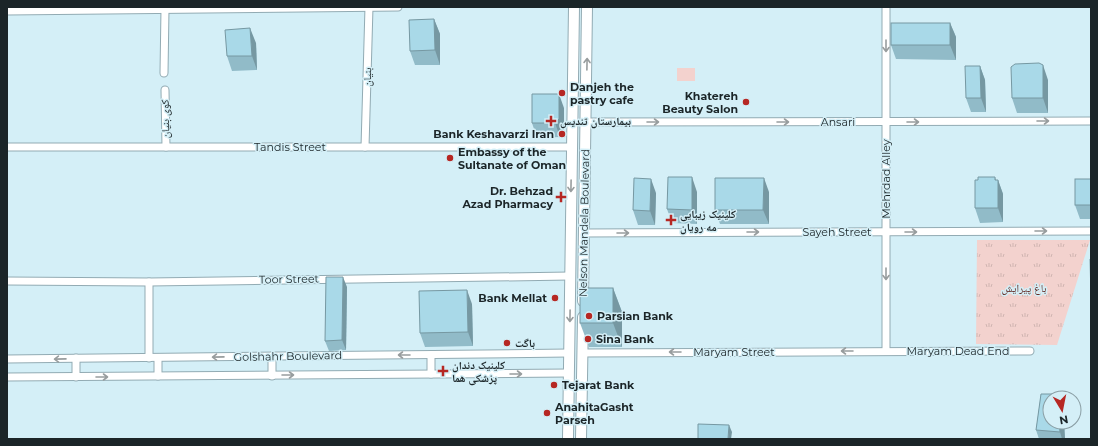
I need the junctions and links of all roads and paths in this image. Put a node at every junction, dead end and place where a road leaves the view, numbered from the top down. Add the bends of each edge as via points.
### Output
1 (369, 7) edge
2 (398, 7) edge
3 (574, 7) edge
4 (587, 7) edge
5 (886, 7) edge
6 (165, 9) junction
7 (7, 11) edge
8 (164, 73) dead end
9 (165, 90) dead end
10 (1091, 121) edge
11 (586, 122) junction
12 (886, 122) junction
13 (7, 147) edge
14 (166, 147) junction
15 (365, 147) junction
16 (572, 147) junction
17 (1091, 231) edge
18 (886, 232) junction
19 (584, 233) junction
20 (570, 276) junction
21 (7, 281) edge
22 (150, 282) junction
23 (886, 350) junction
24 (1030, 351) dead end
25 (569, 353) junction
26 (582, 353) junction
27 (431, 355) junction
28 (272, 356) junction
29 (76, 358) junction
30 (149, 358) junction
31 (158, 358) junction
32 (7, 359) edge
33 (569, 373) junction
34 (431, 374) junction
35 (158, 376) junction
36 (272, 376) junction
37 (7, 377) edge
38 (76, 377) junction
39 (568, 439) edge
40 (581, 439) edge

1 - 2 street
1 - 6 street
1 - 15 street, بنیان
3 - 16 main road, Nelson Mandela Boulevard
11 -> 4 main road, Nelson Mandela Boulevard
5 -> 12 street, Mehrdad Alley
6 - 7 street
6 - 8 street
9 - 14 street, کوی بنیان
12 -> 10 street, Ansari
11 -> 12 street, Ansari
11 - 19 main road, Nelson Mandela Boulevard
12 - 18 street, Mehrdad Alley
13 - 14 street, Tandis Street
14 - 15 street, Tandis Street
15 - 16 street, Tandis Street
16 -> 20 main road, Nelson Mandela Boulevard
18 -> 17 street, Sayeh Street
19 -> 18 street, Sayeh Street
18 -> 23 street, Mehrdad Alley
19 - 26 main road, Nelson Mandela Boulevard
20 - 22 street, Toor Street
20 -> 25 main road, Nelson Mandela Boulevard
21 - 22 street, Toor Street
22 - 30 street
23 - 24 street, Maryam Dead End
23 -> 26 street, Maryam Street
25 - 27 street, Golshahr Boulevard
25 - 33 main road, Nelson Mandela Boulevard
26 - 40 main road, Nelson Mandela Boulevard
27 -> 28 street, Golshahr Boulevard
27 - 34 street
28 -> 31 street, Golshahr Boulevard
28 - 36 street
29 - 30 street, Golshahr Boulevard
29 -> 32 street, Golshahr Boulevard
29 - 38 street
30 - 31 street, Golshahr Boulevard
31 - 35 street
34 -> 33 street, Golshahr Boulevard
33 - 39 main road, Nelson Mandela Boulevard
36 -> 34 street, Golshahr Boulevard
35 - 36 street, Golshahr Boulevard
38 -> 35 street, Golshahr Boulevard
37 - 38 street, Golshahr Boulevard

